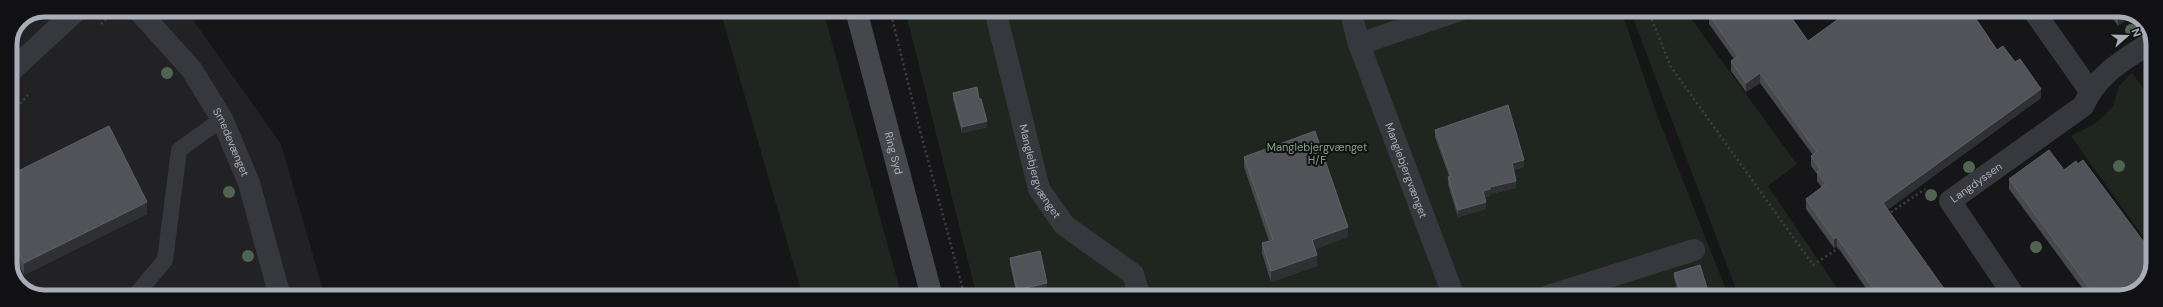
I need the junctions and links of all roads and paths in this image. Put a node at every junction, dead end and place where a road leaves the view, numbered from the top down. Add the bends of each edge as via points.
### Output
1 (69, 17) edge
2 (144, 17) edge
3 (858, 17) edge
4 (892, 17) edge
5 (997, 17) edge
6 (1352, 17) edge
7 (1439, 17) edge
8 (1651, 17) edge
9 (2038, 17) edge
10 (1359, 44) junction
11 (2146, 46) edge
12 (17, 66) edge
13 (2090, 91) junction
14 (222, 119) junction
15 (1950, 201) junction
16 (1884, 217) edge
17 (1846, 243) edge
18 (1694, 250) dead end
19 (140, 290) edge
20 (278, 290) edge
21 (930, 290) edge
22 (963, 290) edge
23 (1138, 290) edge
24 (1451, 290) edge
25 (1567, 290) edge
26 (2010, 290) edge

1 - 12 street
2 - 14 street, Smedevænget via 192,70
3 - 21 main road, Ring Syd
4 - 22 path
5 - 23 street, Manglebjergvænget via 1039,189 1064,225 1133,274
6 - 10 street, Manglebjergvænget
7 - 10 street
8 - 17 path via 1671,67 1813,265
9 - 13 street
10 - 24 street, Manglebjergvænget
11 - 13 street, Langdyssen via 2102,76
13 - 15 street, Langdyssen via 2083,106
14 - 19 lane via 179,150 165,260
14 - 20 street, Smedevænget via 249,183
15 - 16 path via 1935,182
15 - 26 street, Langdyssen
18 - 25 street

